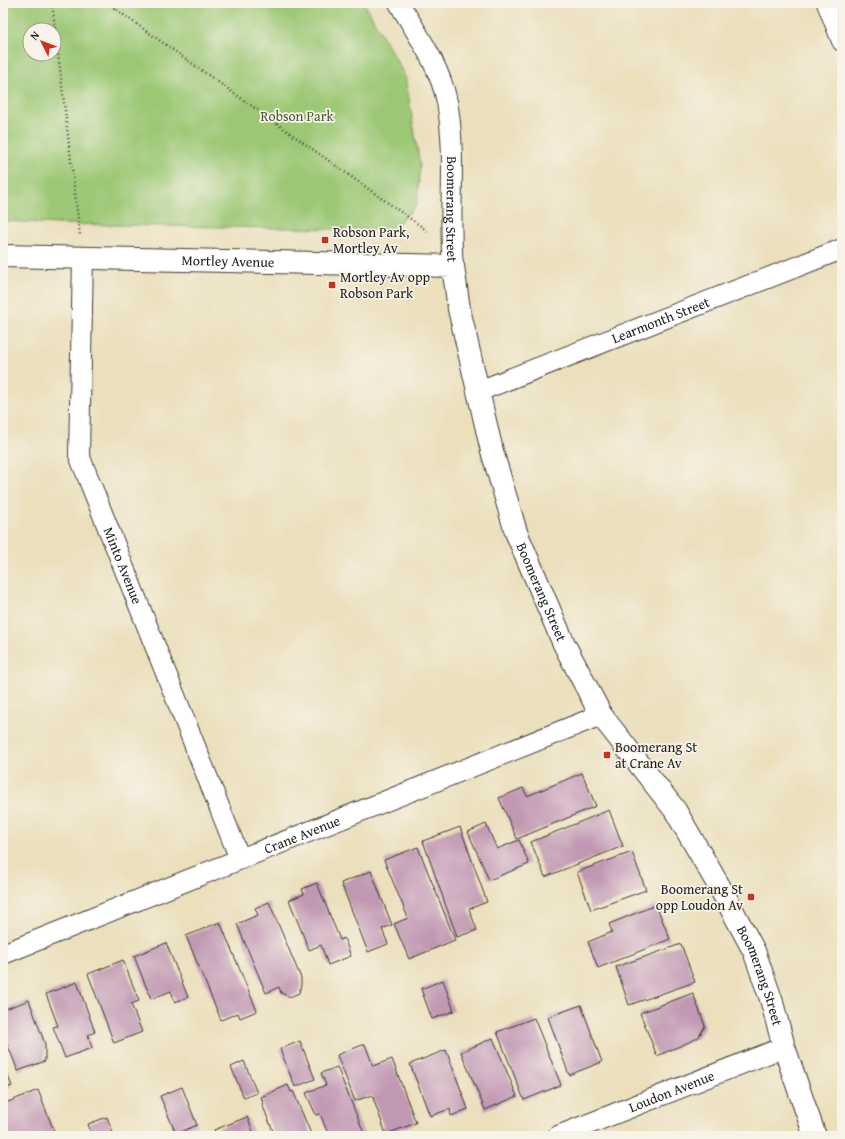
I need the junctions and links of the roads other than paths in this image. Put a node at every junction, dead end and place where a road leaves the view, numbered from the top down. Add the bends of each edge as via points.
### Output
1 (399, 3) edge
2 (827, 3) edge
3 (842, 41) edge
4 (842, 249) edge
5 (3, 256) edge
6 (452, 257) junction
7 (83, 258) junction
8 (479, 392) junction
9 (601, 714) junction
10 (240, 859) junction
11 (3, 954) edge
12 (784, 1047) junction
13 (558, 1136) edge
14 (815, 1136) edge

1 - 6 street, Boomerang Street via 434,64 446,100 452,140
2 - 3 street
4 - 8 street, Learmonth Street
5 - 7 street, Mortley Avenue
6 - 7 street, Mortley Avenue
6 - 8 street, Boomerang Street via 459,309
7 - 10 street, Minto Avenue via 79,455
8 - 9 street, Boomerang Street via 492,451 516,532 564,644
9 - 10 street, Crane Avenue
9 - 12 street, Boomerang Street via 675,810 723,892 754,951
10 - 11 street, Crane Avenue
12 - 13 street, Loudon Avenue
12 - 14 street, Boomerang Street

